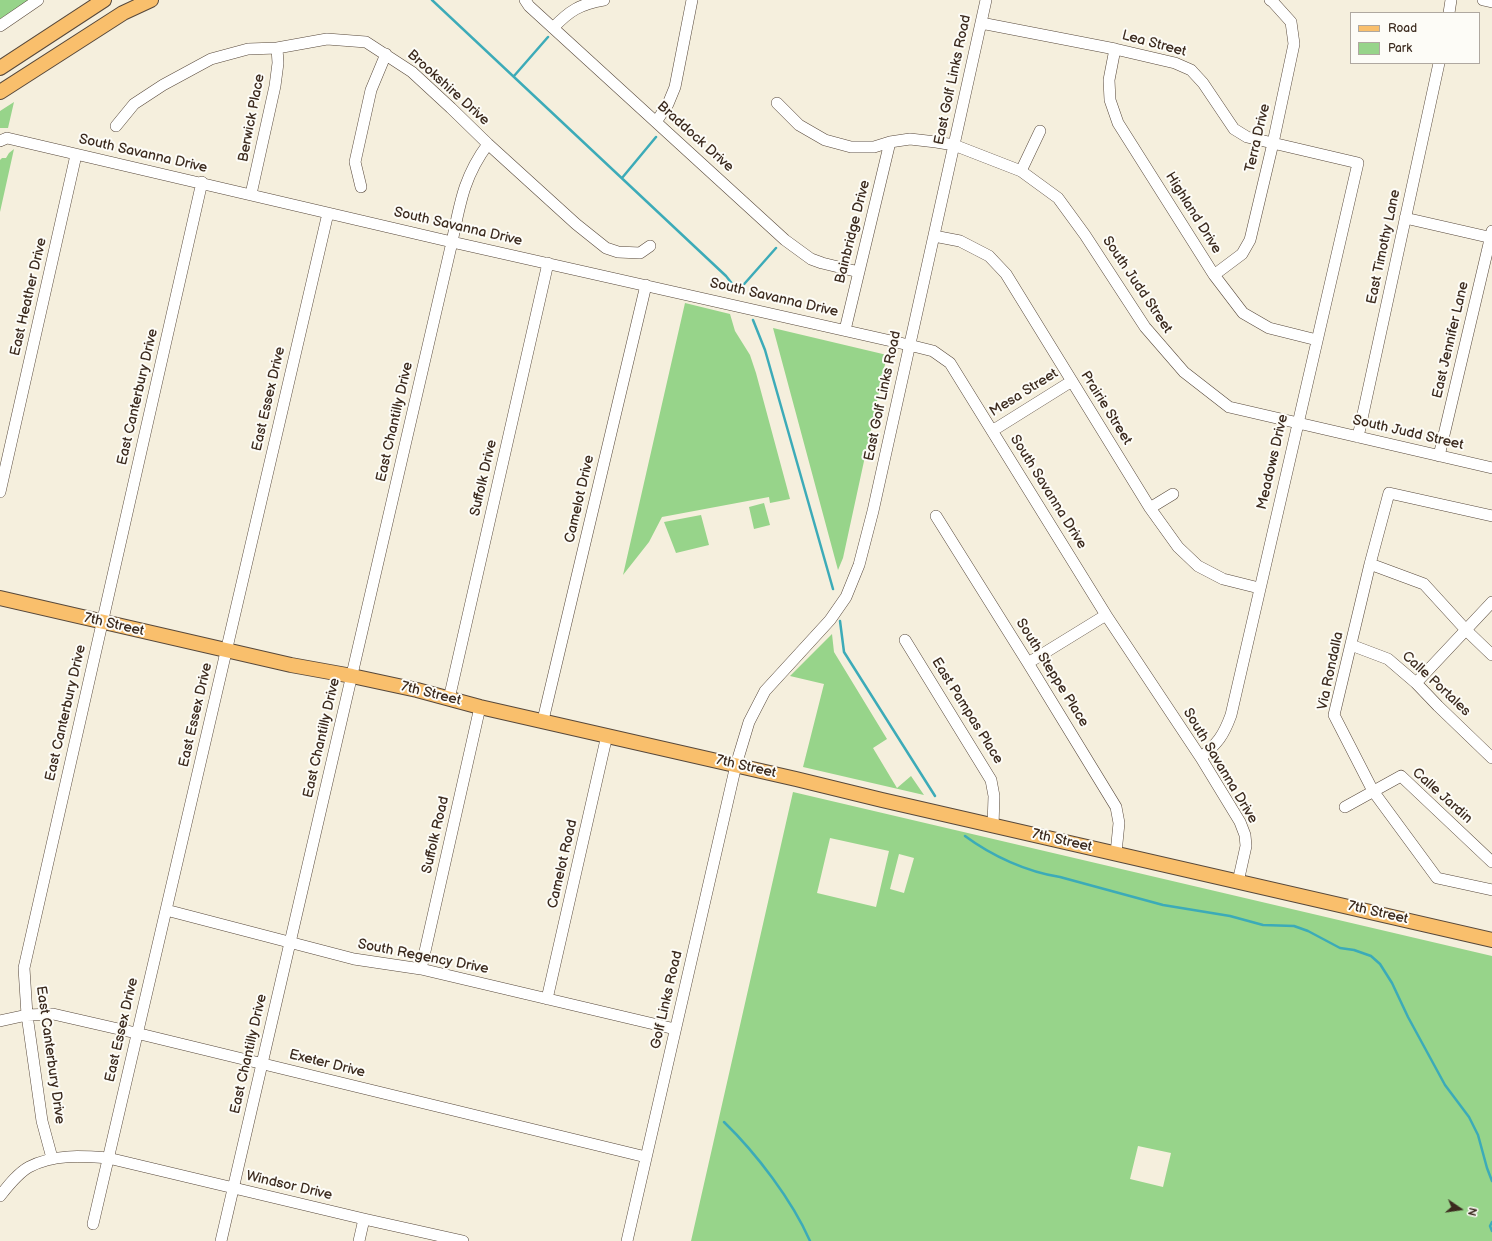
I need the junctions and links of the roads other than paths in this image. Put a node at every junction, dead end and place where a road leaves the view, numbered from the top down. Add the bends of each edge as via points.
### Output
1 (38, 0) edge
2 (104, 0) edge
3 (150, 0) edge
4 (525, 0) edge
5 (604, 0) edge
6 (692, 0) edge
7 (986, 0) edge
8 (1270, 0) edge
9 (1451, 0) edge
10 (1483, 0) edge
11 (1492, 2) edge
12 (1449, 12) edge
13 (981, 23) junction
14 (0, 26) edge
15 (553, 28) junction
16 (277, 48) junction
17 (1115, 49) junction
18 (386, 54) junction
19 (1439, 64) edge
20 (0, 68) edge
21 (0, 92) edge
22 (777, 103) dead end
23 (656, 122) junction
24 (116, 126) dead end
25 (1040, 131) dead end
26 (0, 141) edge
27 (890, 142) junction
28 (1273, 143) junction
29 (488, 144) junction
30 (954, 145) junction
31 (76, 155) junction
32 (1358, 163) joint
33 (1021, 171) junction
34 (202, 182) junction
35 (361, 188) dead end
36 (251, 194) junction
37 (328, 213) junction
38 (1405, 218) junction
39 (1492, 235) edge
40 (934, 236) junction
41 (452, 242) junction
42 (650, 246) dead end
43 (548, 263) junction
44 (859, 272) junction
45 (1214, 275) junction
46 (646, 284) junction
47 (845, 330) junction
48 (1317, 340) junction
49 (909, 345) junction
50 (1072, 381) junction
51 (1298, 424) junction
52 (992, 431) junction
53 (1358, 437) junction
54 (1438, 456) junction
55 (1492, 468) edge
56 (0, 492) edge
57 (1173, 494) dead end
58 (1150, 508) junction
59 (936, 516) dead end
60 (1492, 516) edge
61 (1370, 564) junction
62 (1259, 588) junction
63 (0, 598) edge
64 (1492, 602) edge
65 (1106, 615) junction
66 (102, 622) junction
67 (1466, 630) junction
68 (905, 640) dead end
69 (1351, 645) junction
70 (226, 650) junction
71 (1492, 656) edge
72 (1028, 663) junction
73 (352, 676) junction
74 (1416, 683) junction
75 (449, 699) junction
76 (480, 706) junction
77 (543, 720) junction
78 (608, 735) junction
79 (1201, 758) junction
80 (1492, 758) edge
81 (736, 765) junction
82 (1373, 791) junction
83 (1345, 807) dead end
84 (993, 826) junction
85 (1116, 853) junction
86 (1492, 862) edge
87 (1238, 882) junction
88 (1492, 890) edge
89 (166, 910) junction
90 (1492, 940) edge
91 (290, 942) junction
92 (421, 970) junction
93 (547, 999) junction
94 (27, 1015) junction
95 (0, 1021) edge
96 (676, 1029) junction
97 (136, 1033) junction
98 (262, 1064) junction
99 (646, 1157) junction
100 (52, 1158) junction
101 (108, 1158) junction
102 (233, 1189) junction
103 (0, 1196) edge
104 (364, 1220) junction
105 (93, 1224) dead end
106 (221, 1241) edge
107 (359, 1241) edge
108 (463, 1241) edge
109 (627, 1241) edge

1 - 14 street
2 - 20 main road
3 - 21 main road via 123,14
4 - 15 street, Braddock Drive
5 - 15 street via 571,11
6 - 23 street via 675,87
7 - 13 street, East Golf Links Road
8 - 28 street, Terra Drive via 1291,22 1294,44
9 - 12 street
10 - 11 street
13 - 17 street, Lea Street
13 - 30 street, East Golf Links Road
15 - 23 street, Braddock Drive
16 - 18 street, Brookshire Drive via 327,39 366,42
16 - 24 street, Brookshire Drive via 248,49 211,58 134,104
16 - 36 street, Berwick Place via 278,63 274,86
17 - 28 street, Lea Street via 1175,63 1191,70 1203,83 1234,129 1247,137
17 - 45 street, Highland Drive via 1109,80 1110,100 1118,123
18 - 29 street, Brookshire Drive via 412,72
18 - 35 street via 371,90 355,162
19 - 38 street, East Timothy Lane
22 - 27 street, South Judd Street via 799,125 825,140 851,147 874,147
23 - 44 street, Braddock Drive via 800,253 822,264
25 - 33 street
26 - 31 street, South Savanna Drive via 7,138
27 - 30 street, South Judd Street via 910,139
27 - 44 street, Bainbridge Drive
28 - 32 street, Lea Street
28 - 45 street, Terra Drive via 1250,240 1242,254
29 - 41 street, East Chantilly Drive via 467,178
29 - 42 street, Brookshire Drive via 606,248 618,252 640,253
30 - 33 street, South Judd Street
30 - 40 street, East Golf Links Road
31 - 34 street, South Savanna Drive
31 - 56 street, East Heather Drive
32 - 48 street, Meadows Drive
33 - 51 street, South Judd Street via 1058,198 1145,327 1184,372 1229,407
34 - 36 street, South Savanna Drive
34 - 66 street, East Canterbury Drive
36 - 37 street, South Savanna Drive
37 - 41 street, South Savanna Drive
37 - 70 street, East Essex Drive
38 - 39 street
38 - 53 street, East Timothy Lane
39 - 54 street, East Jennifer Lane
40 - 49 street, East Golf Links Road
40 - 50 street, Prairie Street via 960,242 989,256 1006,274
41 - 43 street, South Savanna Drive
41 - 73 street, East Chantilly Drive
43 - 46 street, South Savanna Drive
43 - 75 street, Suffolk Drive
44 - 47 street, Bainbridge Drive
45 - 48 street, Highland Drive via 1243,313 1269,328
46 - 47 street, South Savanna Drive
46 - 77 street, Camelot Drive
47 - 49 street, South Savanna Drive
48 - 51 street, Meadows Drive
49 - 52 street, South Savanna Drive via 933,351 950,363
49 - 81 street, East Golf Links Road via 873,511 859,565 846,597 830,620 765,691 749,722
50 - 52 street, Mesa Street
50 - 58 street, Prairie Street
51 - 53 street, South Judd Street
51 - 62 street, Meadows Drive
52 - 65 street, South Savanna Drive
53 - 54 street, South Judd Street
54 - 55 street, South Judd Street
57 - 58 street
58 - 62 street, Prairie Street via 1178,547 1198,566 1223,579
59 - 72 street, South Steppe Place
60 - 61 street, Via Rondalla via 1389,493
61 - 67 street via 1424,584
61 - 69 street, Via Rondalla
62 - 79 street, Meadows Drive via 1226,730 1220,740
63 - 66 main road, 7th Street
64 - 67 street
65 - 72 street
65 - 79 street, South Savanna Drive
66 - 70 main road, 7th Street
66 - 94 street, East Canterbury Drive via 24,968
67 - 71 street
67 - 74 street
68 - 84 street, East Pampas Place via 991,780 994,796
69 - 74 street, Calle Portales via 1388,659
69 - 82 street, Via Rondalla via 1334,715
70 - 73 main road, 7th Street
70 - 89 street, East Essex Drive
72 - 85 street, South Steppe Place via 1116,807 1119,823
73 - 75 main road, 7th Street
73 - 91 street, East Chantilly Drive
74 - 80 street, Calle Portales
75 - 76 main road, 7th Street
76 - 77 main road, 7th Street
76 - 92 street, Suffolk Road
77 - 78 main road, 7th Street
78 - 81 main road, 7th Street
78 - 93 street, Camelot Road
79 - 87 street, South Savanna Drive via 1240,822 1244,835 1246,846
81 - 84 main road, 7th Street
81 - 96 street, Golf Links Road
82 - 83 street, Calle Jardin
82 - 86 street, Calle Jardin via 1401,776
82 - 88 street, Via Rondalla via 1437,878
84 - 85 main road, 7th Street
85 - 87 main road, 7th Street
87 - 90 main road, 7th Street
89 - 91 street, South Regency Drive
89 - 97 street, East Essex Drive
91 - 92 street, South Regency Drive via 354,959
91 - 98 street, East Chantilly Drive
92 - 93 street, South Regency Drive
93 - 96 street, South Regency Drive
94 - 95 street, Exeter Drive
94 - 97 street, Exeter Drive via 53,1014
94 - 100 street, East Canterbury Drive via 42,1121
96 - 99 street, Golf Links Road
97 - 98 street, Exeter Drive
97 - 101 street, East Essex Drive
98 - 99 street, Exeter Drive
98 - 102 street, East Chantilly Drive
99 - 109 street, Golf Links Road
100 - 101 street, Windsor Drive
100 - 103 street, Windsor Drive via 28,1168 8,1185
101 - 102 street, Windsor Drive
101 - 105 street, East Essex Drive
102 - 104 street, Windsor Drive
102 - 106 street, East Chantilly Drive
104 - 107 street
104 - 108 street, Windsor Drive

